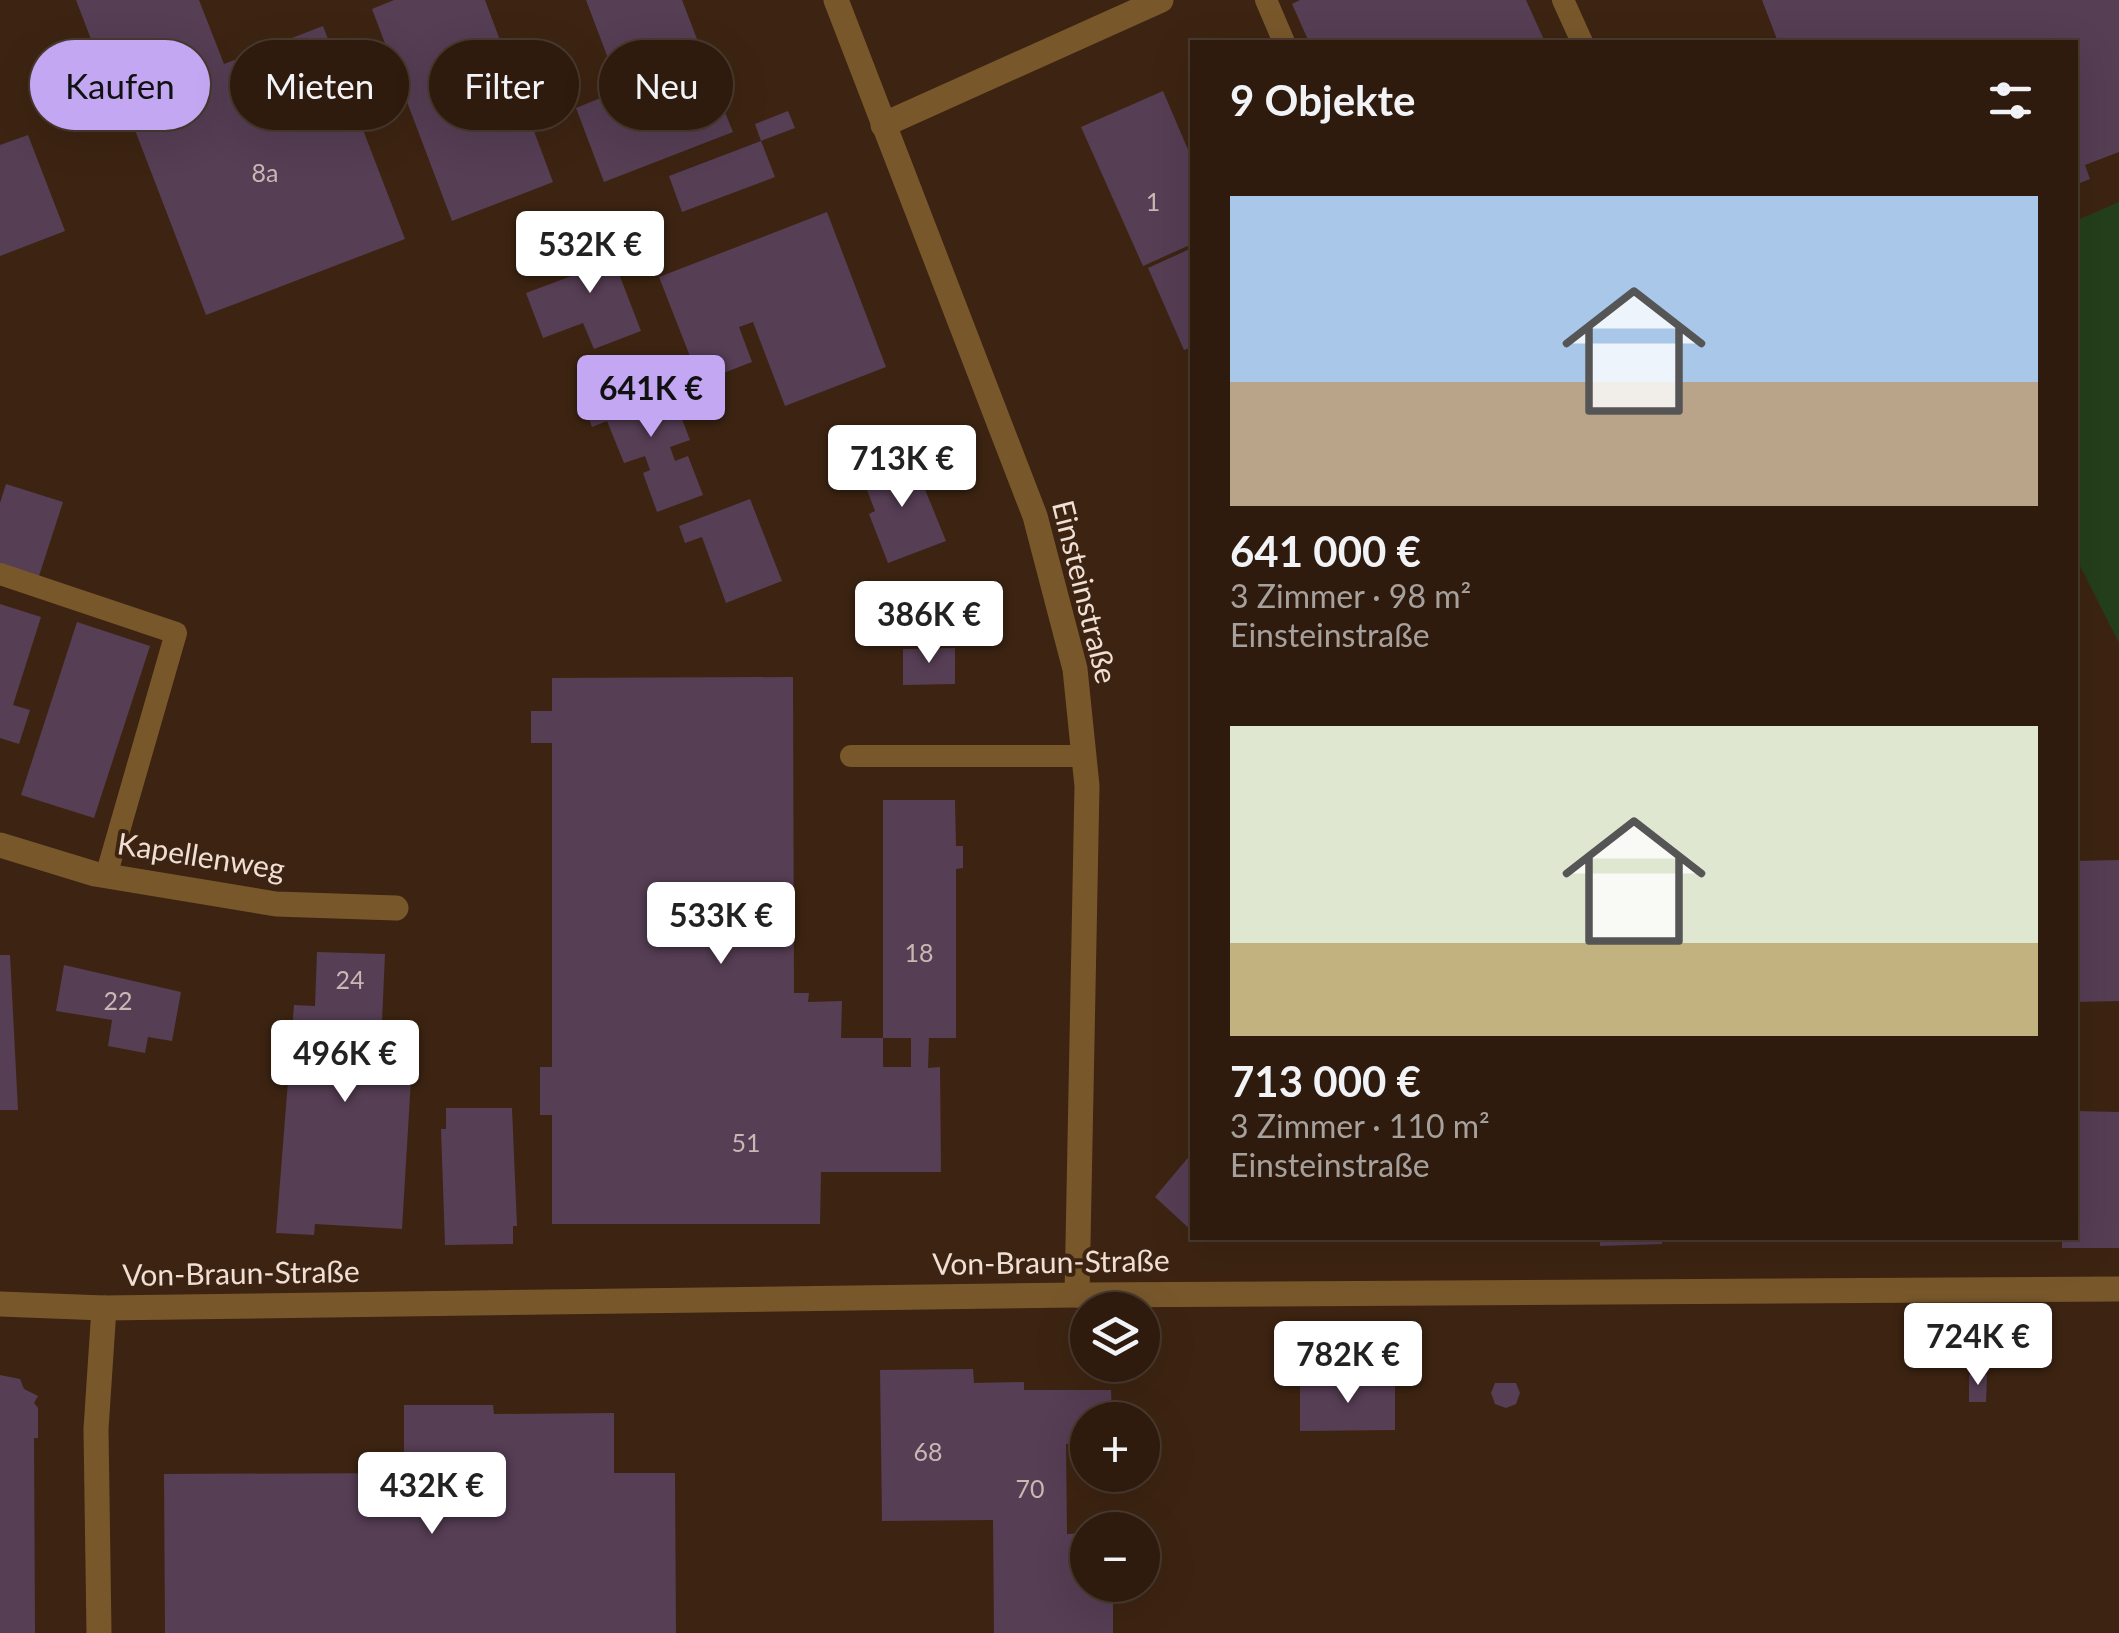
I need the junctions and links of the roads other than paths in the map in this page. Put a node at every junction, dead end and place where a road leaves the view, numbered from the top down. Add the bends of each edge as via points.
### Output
1 (836, 0) edge
2 (1162, 0) edge
3 (1266, 0) edge
4 (1563, 0) edge
5 (1283, 40) edge
6 (1581, 40) edge
7 (883, 125) junction
8 (0, 574) edge
9 (852, 756) dead end
10 (1084, 756) junction
11 (0, 845) edge
12 (106, 876) junction
13 (396, 908) dead end
14 (2119, 1290) edge
15 (1077, 1292) edge
16 (1070, 1295) edge
17 (1160, 1295) edge
18 (0, 1304) edge
19 (104, 1308) junction
20 (99, 1633) edge

1 - 7 street, Einsteinstraße
2 - 7 street
3 - 5 lane
4 - 6 lane
7 - 10 street, Einsteinstraße via 1035,516 1075,669
8 - 12 lane via 176,634
9 - 10 lane
10 - 15 street, Einsteinstraße
11 - 12 street, Kapellenweg
12 - 13 street, Kapellenweg via 276,904
14 - 17 street, Von-Braun-Straße
16 - 19 street, Von-Braun-Straße
18 - 19 street, Von-Braun-Straße
19 - 20 street, Von-Braun-Straße via 96,1429

